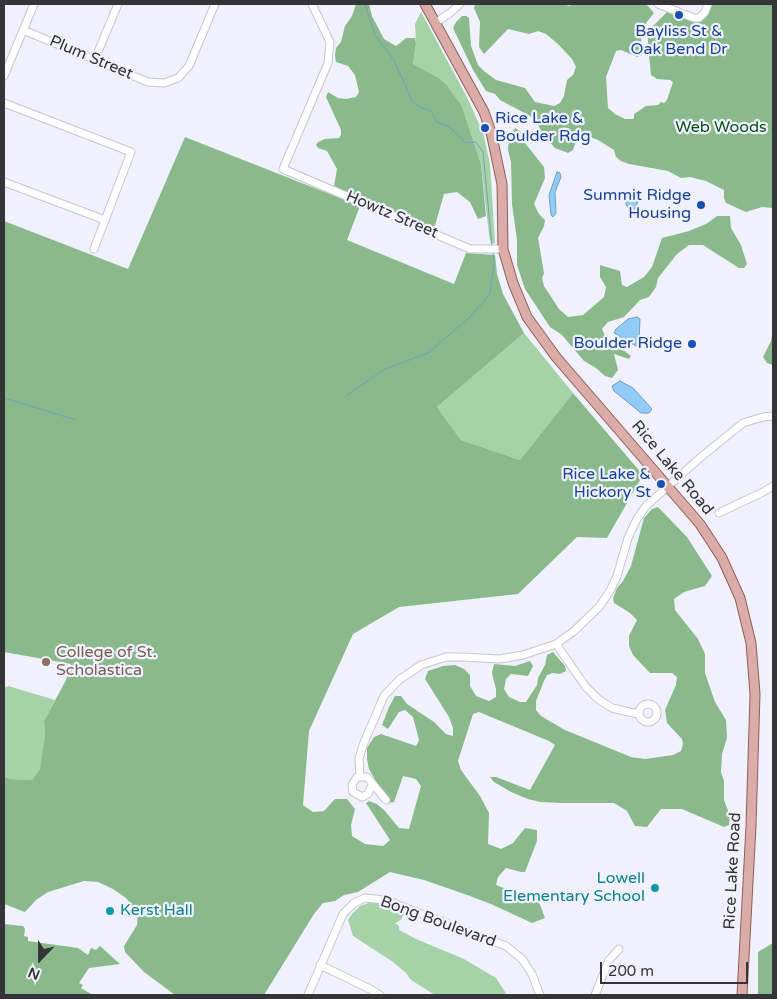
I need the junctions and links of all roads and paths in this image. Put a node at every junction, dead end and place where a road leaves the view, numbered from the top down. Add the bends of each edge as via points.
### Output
1 (34, 4) edge
2 (118, 4) edge
3 (215, 4) edge
4 (312, 4) edge
5 (425, 4) edge
6 (460, 4) edge
7 (658, 4) edge
8 (708, 4) edge
9 (435, 23) junction
10 (23, 30) junction
11 (95, 59) junction
12 (6, 62) edge
13 (4, 76) edge
14 (4, 103) edge
15 (4, 182) edge
16 (105, 220) junction
17 (94, 249) dead end
18 (503, 249) junction
19 (773, 416) edge
20 (668, 485) junction
21 (773, 486) edge
22 (719, 513) dead end
23 (556, 644) junction
24 (638, 714) dead end
25 (360, 776) junction
26 (372, 785) junction
27 (386, 800) dead end
28 (619, 949) dead end
29 (320, 965) junction
30 (308, 995) edge
31 (380, 995) edge
32 (540, 995) edge
33 (595, 995) edge
34 (742, 995) edge

1 - 10 street
2 - 11 street
3 - 11 street, Plum Street via 189,66 171,82 148,82
4 - 18 street, Howtz Street via 330,42 328,64 283,169 470,249
5 - 9 main road, Rice Lake Road
6 - 9 street
7 - 8 street via 694,18 705,12
9 - 18 main road, Rice Lake Road via 484,112 491,132 502,184
10 - 11 street, Plum Street
10 - 12 street
12 - 13 street
14 - 16 street via 131,152
15 - 16 street
16 - 17 street
18 - 20 main road, Rice Lake Road via 527,317 556,357
19 - 20 street via 744,423
20 - 23 street via 637,519 617,576 599,607 581,626
20 - 34 main road, Rice Lake Road via 700,524 722,558 740,598 751,643 755,694
21 - 22 street
23 - 24 street via 598,699 612,708
23 - 25 street via 500,659 446,657 405,674 384,696 376,711 359,759
25 - 26 street via 370,779
25 - 26 street via 352,782 356,794 368,794
26 - 27 street
28 - 33 street via 609,960
29 - 30 street, Bong Boulevard
29 - 31 street
29 - 32 street, Bong Boulevard via 343,914 354,903 365,898 386,900 506,946 532,974

